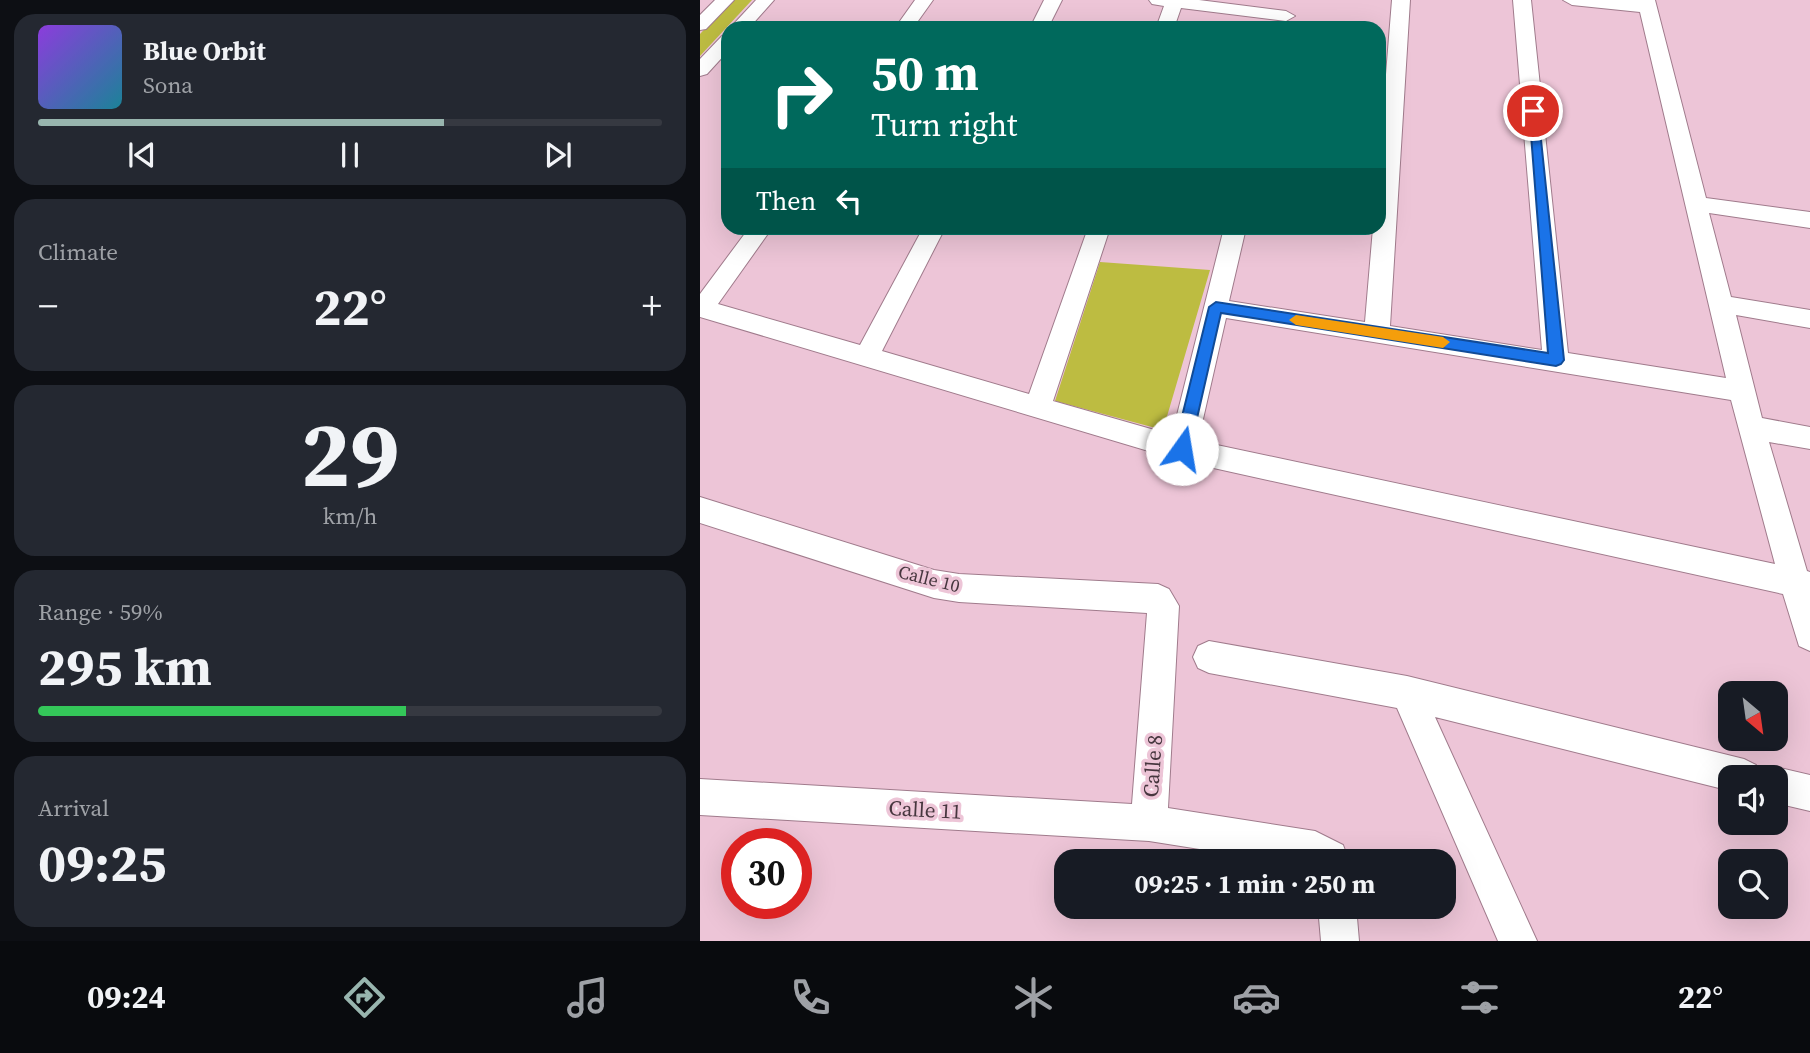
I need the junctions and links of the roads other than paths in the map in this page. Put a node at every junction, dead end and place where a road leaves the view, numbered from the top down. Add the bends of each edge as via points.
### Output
1 (725, 0) edge
2 (765, 0) edge
3 (924, 0) edge
4 (1053, 0) edge
5 (1401, 0) edge
6 (1522, 0) edge
7 (1572, 0) edge
8 (1166, 1) edge
9 (1646, 4) edge
10 (1286, 15) edge
11 (746, 21) edge
12 (909, 21) edge
13 (1042, 21) edge
14 (1166, 21) edge
15 (700, 25) edge
16 (721, 48) edge
17 (700, 71) edge
18 (1695, 204) junction
19 (1386, 208) edge
20 (1810, 220) edge
21 (756, 235) edge
22 (930, 235) edge
23 (1097, 235) edge
24 (1233, 235) edge
25 (1384, 235) edge
26 (1721, 304) junction
27 (1216, 307) junction
28 (701, 309) edge
29 (1810, 319) edge
30 (1377, 332) junction
31 (866, 357) junction
32 (1556, 360) junction
33 (1743, 391) junction
34 (1038, 407) junction
35 (1751, 427) junction
36 (1810, 438) edge
37 (1182, 449) junction
38 (700, 510) edge
39 (1802, 584) edge
40 (1163, 606) joint
41 (1810, 635) edge
42 (1209, 657) dead end
43 (1407, 693) junction
44 (1718, 771) edge
45 (1788, 788) edge
46 (1810, 793) edge
47 (700, 797) edge
48 (1149, 823) junction
49 (1315, 849) edge
50 (1338, 919) edge
51 (1340, 941) edge
52 (1518, 941) edge

1 - 15 street
2 - 11 street
3 - 12 street
4 - 13 street
5 - 19 street
6 - 32 street
7 - 9 street
8 - 10 street
8 - 14 street
9 - 18 street
16 - 17 street
18 - 20 street
18 - 26 street
21 - 28 street
22 - 31 street
23 - 34 street
24 - 27 street
25 - 30 street
26 - 29 street
26 - 33 street
27 - 30 street
27 - 37 street
28 - 31 street
30 - 32 street
31 - 34 street
32 - 33 street
33 - 35 street
34 - 37 street
35 - 36 street
35 - 39 street
37 - 39 street
38 - 40 street, Calle 10 via 934,584 1155,598
39 - 41 street
40 - 48 street, Calle 8
42 - 43 street
43 - 44 street
43 - 52 street
45 - 46 street
47 - 48 street, Calle 11
48 - 49 street, Calle 8
50 - 51 street

